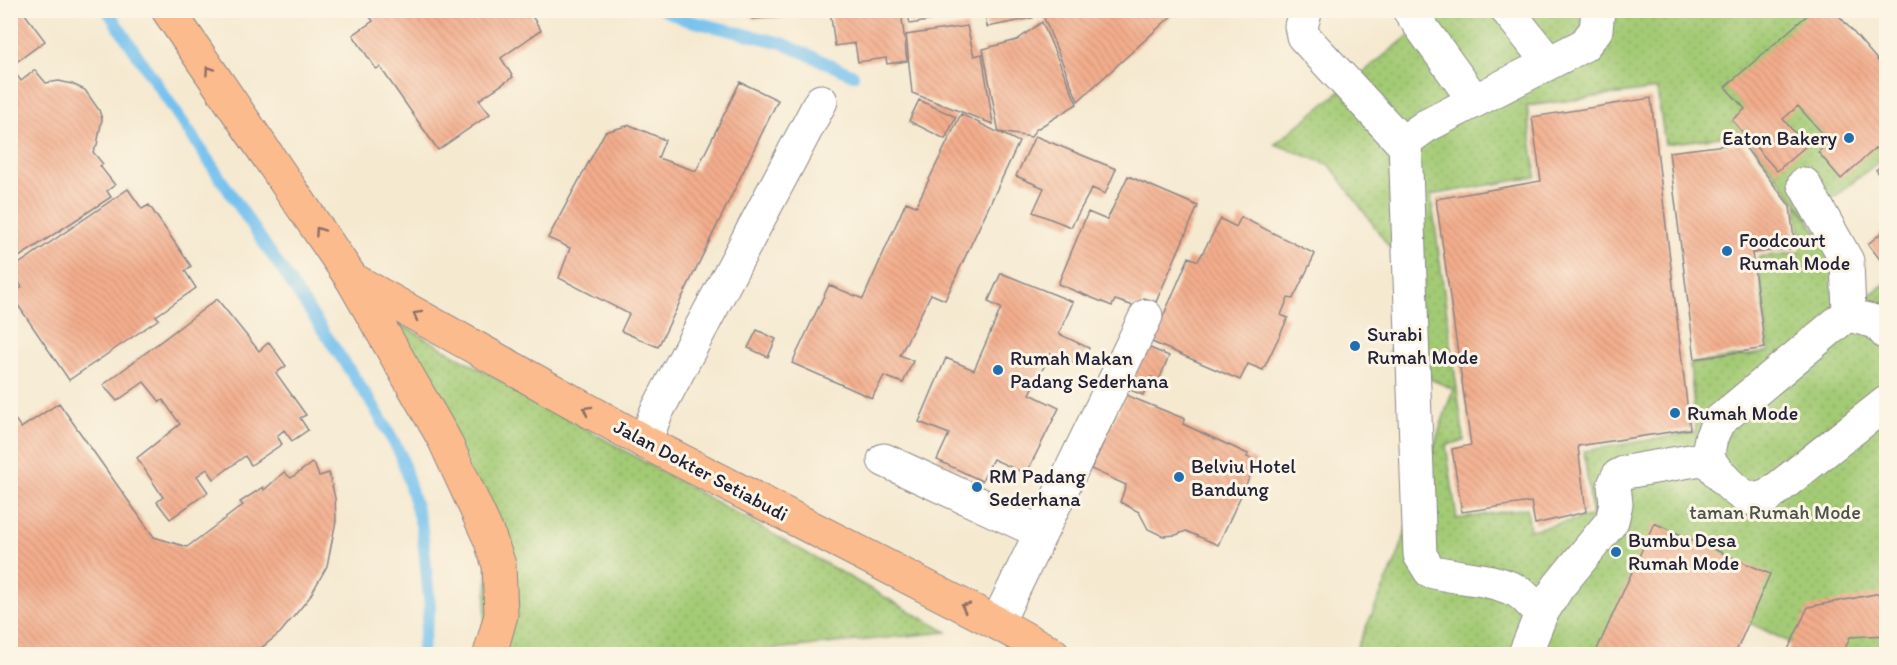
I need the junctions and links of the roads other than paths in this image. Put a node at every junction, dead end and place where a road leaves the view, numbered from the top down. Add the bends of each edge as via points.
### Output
1 (168, 10) edge
2 (1306, 10) edge
3 (1409, 10) edge
4 (1507, 10) edge
5 (1598, 10) edge
6 (1549, 63) junction
7 (1474, 100) junction
8 (821, 101) dead end
9 (1405, 141) junction
10 (1804, 184) dead end
11 (352, 279) junction
12 (1849, 313) junction
13 (1146, 316) dead end
14 (1887, 333) edge
15 (1887, 403) edge
16 (645, 442) junction
17 (1707, 458) junction
18 (884, 460) dead end
19 (1040, 532) junction
20 (1541, 614) junction
21 (997, 623) junction
22 (490, 654) edge
23 (1053, 654) edge
24 (1525, 654) edge

11 -> 1 main road
2 - 9 lane via 1301,26 1303,36 1405,146
3 - 7 lane
4 - 6 lane
5 - 6 lane via 1596,30 1584,45
6 - 7 lane
7 - 9 lane
8 - 16 lane via 656,413
9 - 20 lane via 1420,555 1430,571 1492,581 1519,592
10 - 12 lane via 1847,261
16 -> 11 main road, Jalan Dokter Setiabudi
11 - 22 main road via 444,439 490,538 499,564 501,590 501,615
12 - 14 lane via 1876,322
12 - 17 lane via 1718,422
13 - 19 lane
15 - 17 lane via 1768,496 1753,499 1743,493 1720,477
21 -> 16 main road, Jalan Dokter Setiabudi
17 - 20 lane via 1618,476 1612,521
18 - 19 lane
19 - 21 lane
20 - 24 lane
21 - 23 main road, Jalan Dokter Setiabudi

